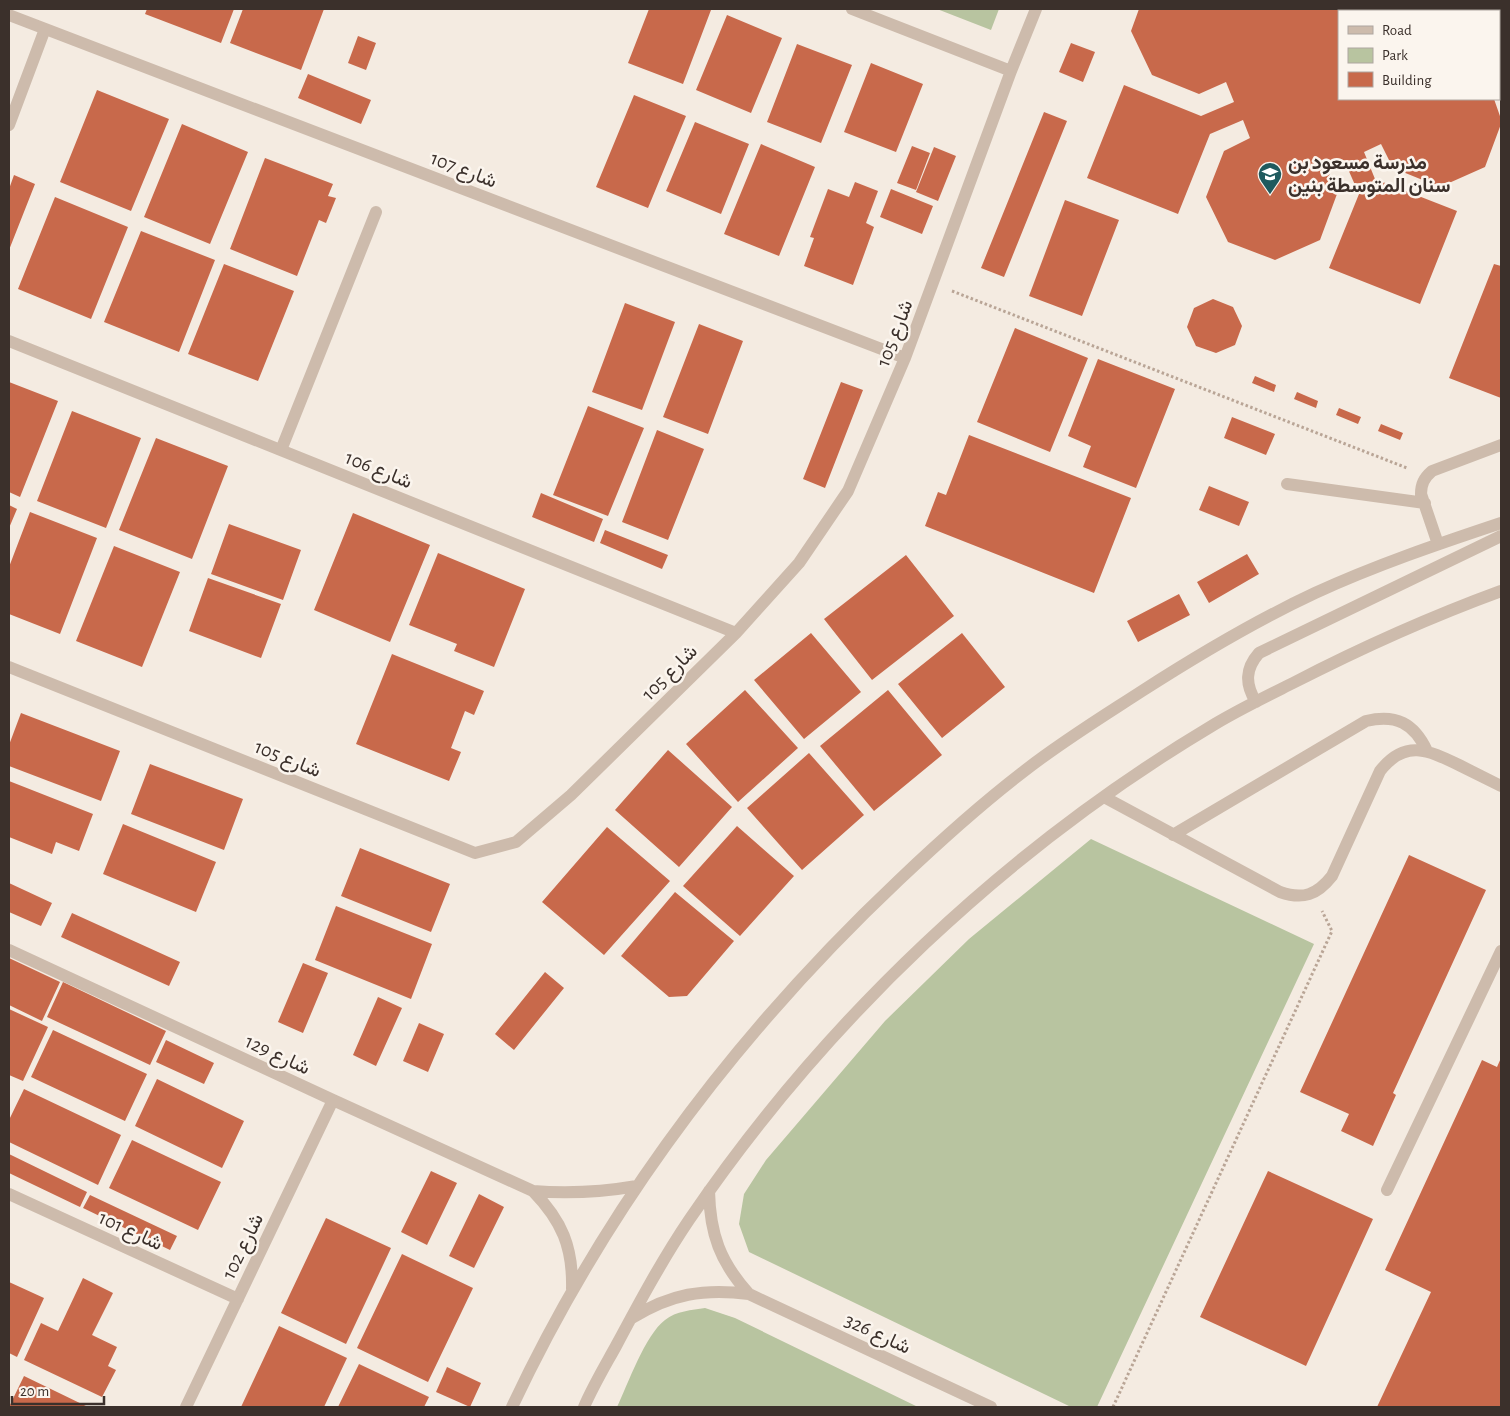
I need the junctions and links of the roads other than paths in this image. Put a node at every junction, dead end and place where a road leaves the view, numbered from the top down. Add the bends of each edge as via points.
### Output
1 (852, 9) edge
2 (1036, 9) edge
3 (9, 15) edge
4 (45, 29) junction
5 (1011, 71) junction
6 (9, 125) edge
7 (376, 212) dead end
8 (9, 341) edge
9 (906, 358) junction
10 (1501, 445) edge
11 (281, 450) junction
12 (1287, 484) dead end
13 (1425, 503) junction
14 (1501, 523) edge
15 (1501, 536) edge
16 (1438, 544) junction
17 (1501, 591) edge
18 (736, 632) junction
19 (9, 667) edge
20 (1256, 702) junction
21 (1428, 750) junction
22 (1501, 786) edge
23 (1104, 797) junction
24 (1173, 835) junction
25 (9, 950) edge
26 (1501, 951) edge
27 (332, 1100) junction
28 (637, 1186) junction
29 (1387, 1190) dead end
30 (533, 1191) junction
31 (709, 1192) junction
32 (9, 1194) edge
33 (572, 1290) junction
34 (748, 1294) junction
35 (238, 1299) junction
36 (630, 1318) junction
37 (186, 1407) edge
38 (512, 1407) edge
39 (584, 1407) edge
40 (991, 1407) edge

1 - 5 street
2 - 5 street, شارع 105
3 - 4 street, شارع 107
4 - 6 street
4 - 9 street, شارع 107
5 - 9 street, شارع 105
7 - 11 street
8 - 11 street, شارع 106
9 - 18 street, شارع 105 via 848,491 799,563
10 - 13 street via 1432,471 1421,488
11 - 18 street, شارع 106
12 - 13 street
13 - 16 street
14 - 16 street
15 - 20 street via 1259,653 1252,661 1247,682
16 - 28 street via 1314,593 1255,623 1197,655 1024,771 928,853 810,968 710,1085
17 - 20 street via 1404,629
18 - 19 street, شارع 105 via 570,795 516,842 475,853
20 - 23 street via 1215,724
21 - 22 street
21 - 24 street via 1406,724 1394,719 1366,721
21 - 24 street via 1406,751 1387,761 1332,876 1313,893 1296,896 1280,892
23 - 24 street
23 - 31 street via 974,900 872,996 772,1108
25 - 27 street, شارع 129
26 - 29 street
27 - 30 street, شارع 129
27 - 35 street, شارع 102
28 - 30 street, شارع 129 via 585,1193
28 - 33 street
30 - 33 street, شارع 129 via 557,1219 565,1235 570,1253
31 - 34 street, شارع 326 via 709,1210 718,1247 736,1280
31 - 36 street
32 - 35 street, شارع 101
33 - 38 street
34 - 36 street, شارع 326 via 729,1291 690,1293 662,1301
34 - 40 street, شارع 326
35 - 37 street, شارع 102
36 - 39 street

